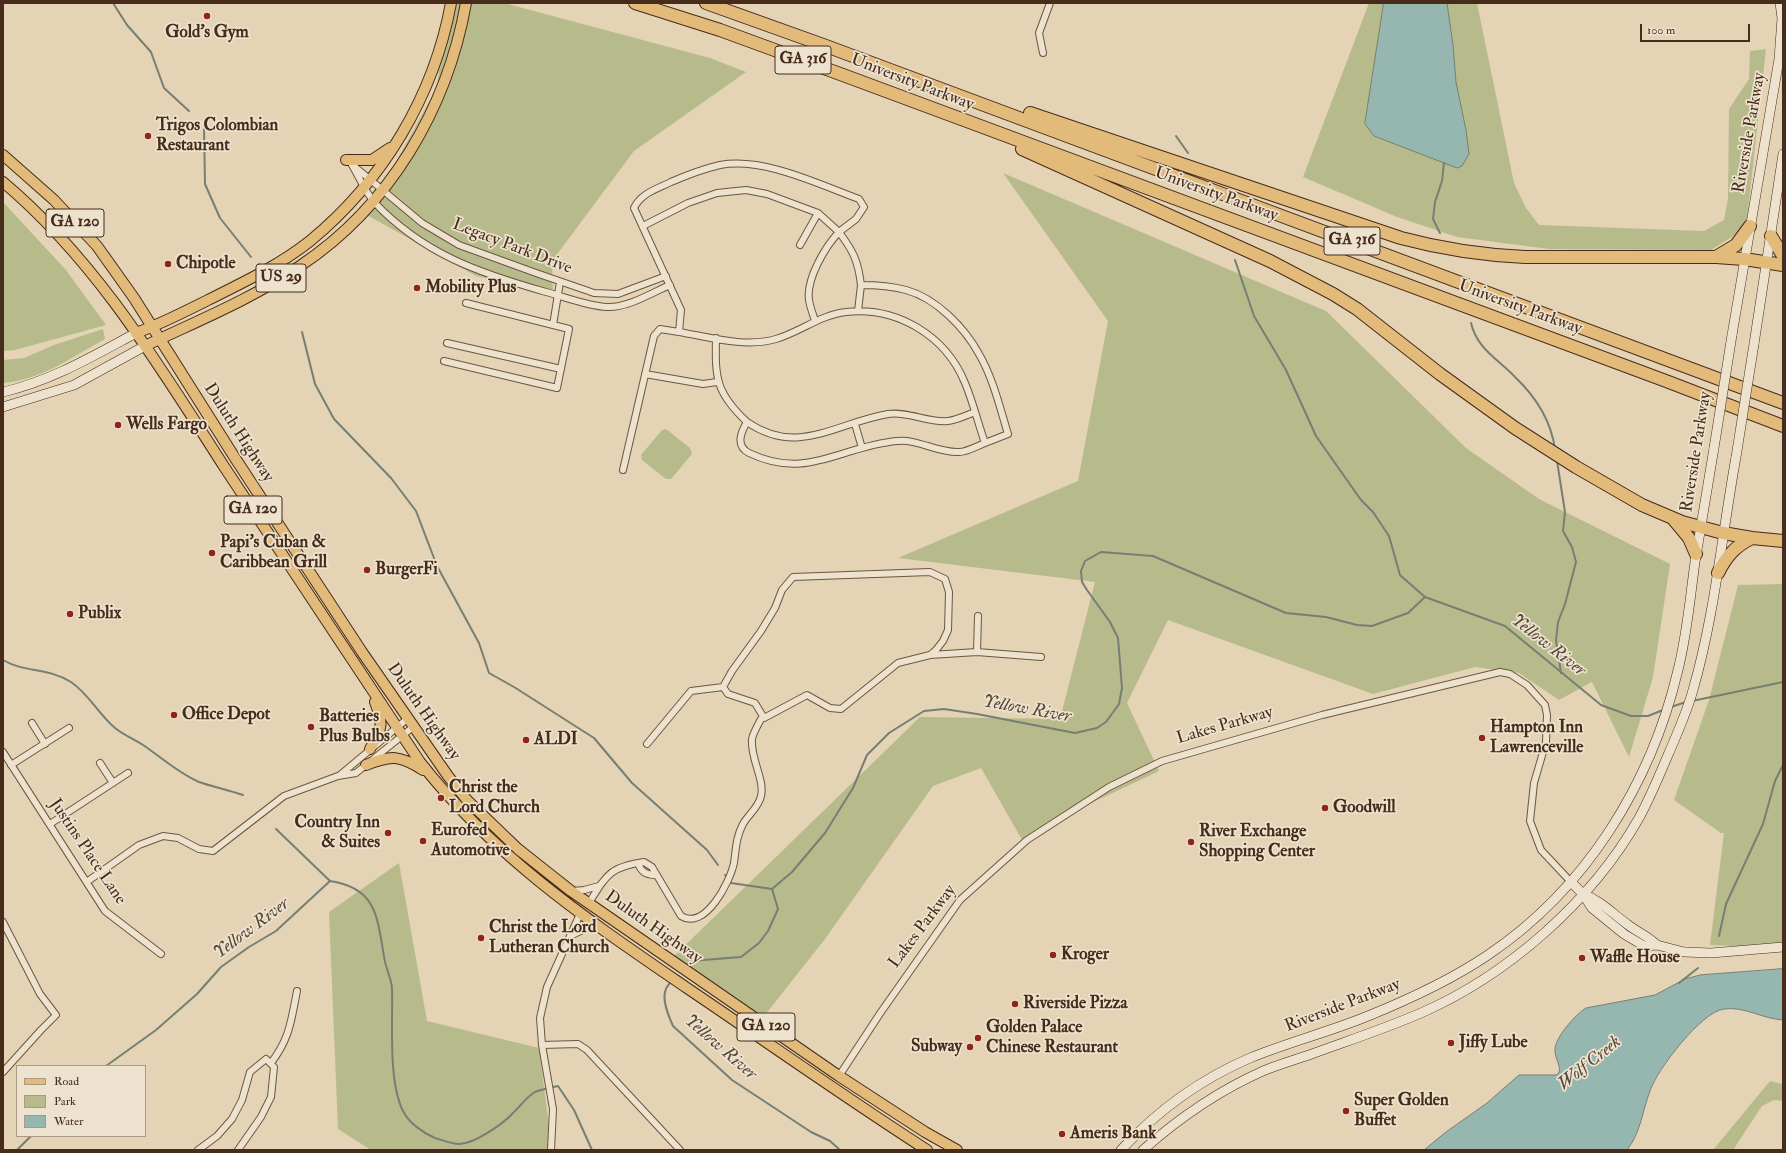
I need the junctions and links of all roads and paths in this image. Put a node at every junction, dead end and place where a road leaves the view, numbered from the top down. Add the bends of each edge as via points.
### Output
1 (635, 3) edge
2 (706, 3) edge
3 (1050, 3) edge
4 (1780, 3) edge
5 (450, 5) edge
6 (465, 7) edge
7 (1044, 53) dead end
8 (920, 80) junction
9 (969, 122) junction
10 (400, 140) junction
11 (1783, 154) edge
12 (3, 155) edge
13 (346, 160) dead end
14 (371, 179) junction
15 (3, 182) edge
16 (364, 188) junction
17 (383, 190) junction
18 (374, 201) junction
19 (818, 213) junction
20 (643, 226) junction
21 (1750, 226) junction
22 (839, 232) junction
23 (1771, 236) junction
24 (800, 245) dead end
25 (1783, 256) edge
26 (1716, 257) junction
27 (1744, 259) junction
28 (1767, 262) junction
29 (1783, 265) edge
30 (666, 276) junction
31 (560, 282) junction
32 (861, 284) junction
33 (670, 285) junction
34 (559, 295) junction
35 (466, 304) dead end
36 (858, 312) junction
37 (815, 321) junction
38 (553, 325) junction
39 (153, 328) junction
40 (679, 332) junction
41 (136, 333) junction
42 (716, 338) junction
43 (160, 339) junction
44 (447, 343) dead end
45 (145, 346) junction
46 (444, 361) dead end
47 (561, 369) junction
48 (645, 374) junction
49 (718, 382) junction
50 (3, 392) edge
51 (1783, 403) edge
52 (3, 407) edge
53 (975, 412) junction
54 (747, 422) junction
55 (855, 424) junction
56 (1783, 426) edge
57 (985, 443) junction
58 (862, 448) junction
59 (623, 470) dead end
60 (1673, 519) junction
61 (1701, 526) junction
62 (1723, 533) junction
63 (1752, 538) junction
64 (1783, 541) edge
65 (1696, 554) junction
66 (1718, 573) junction
67 (978, 616) dead end
68 (977, 652) junction
69 (930, 655) junction
70 (1041, 657) dead end
71 (370, 687) junction
72 (723, 687) junction
73 (762, 719) junction
74 (32, 723) dead end
75 (410, 723) junction
76 (397, 727) junction
77 (69, 728) dead end
78 (402, 736) junction
79 (45, 744) junction
80 (647, 744) dead end
81 (370, 749) junction
82 (3, 752) edge
83 (100, 763) dead end
84 (11, 765) junction
85 (366, 765) junction
86 (128, 774) dead end
87 (429, 774) junction
88 (338, 776) junction
89 (113, 783) junction
90 (50, 824) junction
91 (526, 872) junction
92 (88, 881) junction
93 (1571, 882) junction
94 (600, 886) junction
95 (571, 890) junction
96 (1583, 894) junction
97 (589, 903) junction
98 (580, 914) junction
99 (3, 922) edge
100 (601, 928) junction
101 (570, 936) junction
102 (649, 946) junction
103 (1783, 948) edge
104 (161, 954) dead end
105 (297, 991) dead end
106 (542, 1045) junction
107 (271, 1063) junction
108 (3, 1072) edge
109 (839, 1076) junction
110 (197, 1150) edge
111 (238, 1150) edge
112 (551, 1150) edge
113 (680, 1150) edge
114 (927, 1150) edge
115 (957, 1150) edge
116 (1121, 1150) edge
117 (1143, 1150) edge

1 - 9 highway, University Parkway / GA 316 via 755,42
2 - 8 highway, University Parkway / GA 316
3 - 7 street via 1039,32
4 - 21 main road, Riverside Parkway via 1782,22 1779,59
5 - 10 main road, US 29 via 432,72
6 - 17 main road, US 29 via 452,63 434,110 407,158
8 - 26 highway via 957,87 1141,152 1401,238 1440,248 1524,257
8 - 51 highway, University Parkway / GA 316
9 - 56 highway, University Parkway / GA 316
9 - 60 highway via 1014,146 1301,276 1356,309 1521,432 1592,477
10 - 13 main road via 372,160
10 - 14 main road, US 29
11 - 23 main road, Riverside Parkway
12 - 39 main road, Duluth Highway / GA 120 via 54,200 97,246
14 - 16 main road, US 29
14 - 16 street, Legacy Park Drive via 352,165
14 - 17 street, Legacy Park Drive
15 - 41 main road, Duluth Highway / GA 120 via 68,245
16 - 18 street, Legacy Park Drive
16 - 39 main road, US 29 via 309,242 220,294
17 - 18 main road, US 29
17 - 31 street, Legacy Park Drive via 422,223 459,245
18 - 34 street, Legacy Park Drive via 402,227 433,250 452,260 505,280
18 - 43 main road, US 29 via 338,237 300,266 262,290
19 - 20 street via 767,194 746,190 717,193 688,203
19 - 22 street
19 - 24 street
20 - 22 street via 634,208 649,192 695,172 721,165 747,164 780,171 859,199 864,207 856,219
20 - 30 street
21 - 26 highway via 1736,245
21 - 27 main road, Riverside Parkway
22 - 32 street via 859,264
22 - 37 street via 821,256 809,288 809,300
23 - 25 highway
23 - 28 main road, Riverside Parkway
26 - 27 highway
27 - 28 highway
27 - 61 main road, Riverside Parkway, bridge
28 - 29 highway
28 - 62 main road, Riverside Parkway, bridge
30 - 31 street, Legacy Park Drive via 618,294 594,293
30 - 33 street
31 - 34 street
32 - 36 street
32 - 57 street via 908,290 928,300 965,334 987,369 1008,434
33 - 34 street, Legacy Park Drive via 628,303 608,307
33 - 40 street via 681,310
34 - 38 street
35 - 38 street
36 - 37 street via 822,317
36 - 53 street via 873,311 896,317 918,327 935,339 951,357 965,382
37 - 42 street via 775,339 750,342
38 - 47 street via 569,329
39 - 41 main road
39 - 43 main road, Duluth Highway / GA 120
40 - 42 street
40 - 48 street via 660,329 654,336
41 - 45 main road, Duluth Highway / GA 120
41 - 50 main road via 56,375
42 - 49 street
43 - 45 main road, US 29
43 - 75 main road, Duluth Highway / GA 120 via 278,524
44 - 47 street
45 - 52 main road via 74,385
45 - 71 main road, Duluth Highway / GA 120
46 - 47 street via 557,388
48 - 49 street via 703,384
48 - 59 street
49 - 54 street via 734,410
53 - 55 street via 948,421 888,414
53 - 57 street
54 - 55 street via 759,430 790,439 809,437
54 - 58 street via 740,432 740,442 746,452 765,461 799,465
55 - 58 street
57 - 58 street via 960,452 940,451 914,441 876,444
60 - 61 highway
60 - 65 highway via 1689,538
61 - 62 highway
61 - 65 main road, Riverside Parkway
62 - 63 highway
62 - 66 main road, Riverside Parkway
63 - 64 highway
63 - 66 highway via 1731,552
65 - 93 main road, Riverside Parkway via 1678,673 1650,758 1626,806 1600,846
66 - 96 main road, Riverside Parkway via 1693,693 1676,736 1638,820 1616,854
67 - 68 street
68 - 69 street
68 - 70 street
69 - 72 street via 943,641 948,630 949,592 945,580 930,572 793,577 782,590 775,608
69 - 73 street via 898,663 841,709 830,708 807,695
71 - 76 main road, Duluth Highway / GA 120
71 - 81 main road via 382,720 380,732
72 - 73 street via 728,694 755,703
72 - 80 street via 691,691
73 - 94 street via 752,738 754,761 761,782 761,796 743,824 736,842 734,863 713,905 695,920 687,920 675,908 656,875 649,875 641,870 638,863 618,867
74 - 79 street
75 - 76 street
75 - 78 street
75 - 95 main road, Duluth Highway / GA 120 via 467,800 518,849
76 - 78 main road, Duluth Highway / GA 120
76 - 81 street
77 - 79 street
78 - 85 street
78 - 87 main road, Duluth Highway / GA 120
79 - 84 street
81 - 88 street
82 - 84 street, Justins Place Lane
83 - 89 street
84 - 90 street, Justins Place Lane
85 - 87 main road via 386,758 399,758
85 - 88 street via 356,773
86 - 89 street
87 - 91 main road, Duluth Highway / GA 120 via 483,834
88 - 92 street via 284,796 213,851 199,849 178,838 163,836 139,846
89 - 90 street
90 - 92 street, Justins Place Lane
91 - 97 main road via 571,902
91 - 98 main road, Duluth Highway / GA 120
92 - 104 street, Justins Place Lane via 106,911
93 - 96 main road
93 - 109 street, Lakes Parkway via 1541,850 1530,821 1534,783 1546,742 1546,716 1545,705 1527,685 1510,674 1500,672 1322,715 1162,761 1109,787 1027,840 960,900
93 - 116 main road, Riverside Parkway via 1501,946 1447,980 1347,1024 1249,1058 1194,1087 1144,1125
94 - 95 street
94 - 97 street
95 - 97 main road, Duluth Highway / GA 120
96 - 103 main road via 1592,908 1624,934 1644,946 1657,945 1684,952 1711,953
96 - 117 main road, Riverside Parkway via 1550,928 1468,989 1382,1029 1263,1071 1224,1091 1176,1121
97 - 102 main road, Duluth Highway / GA 120
98 - 100 main road, Duluth Highway / GA 120
98 - 101 street
98 - 102 main road via 597,917 643,947
99 - 108 street via 40,994 56,1015
100 - 101 street via 585,929
100 - 114 main road, Duluth Highway / GA 120
101 - 106 street via 543,1001 540,1018
102 - 109 main road, Duluth Highway / GA 120
105 - 107 street via 290,1030 282,1048
106 - 112 street via 553,1109
106 - 113 street via 578,1044 587,1050
107 - 110 street via 266,1059 250,1072 242,1100 232,1119 217,1136
107 - 111 street via 274,1067 271,1097 261,1117
109 - 115 main road, Duluth Highway / GA 120

